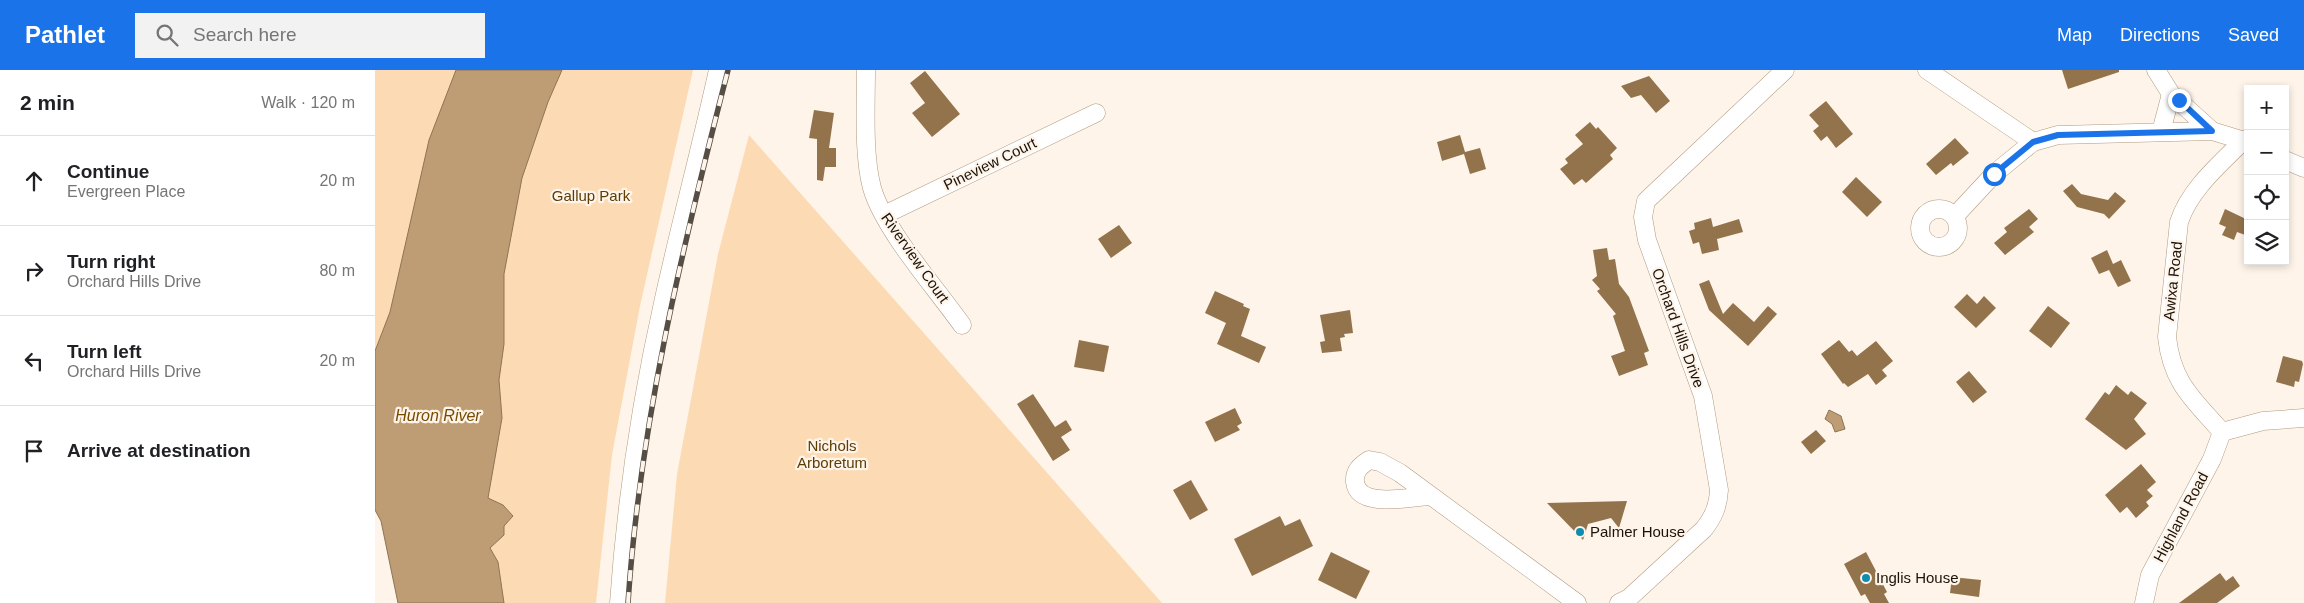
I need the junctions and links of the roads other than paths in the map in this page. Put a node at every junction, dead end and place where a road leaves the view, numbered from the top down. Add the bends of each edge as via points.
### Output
1 (718, 70) edge
2 (866, 70) edge
3 (1785, 70) edge
4 (1927, 70) edge
5 (2156, 70) edge
6 (2171, 94) junction
7 (1095, 113) dead end
8 (2212, 131) junction
9 (2161, 132) junction
10 (2244, 140) edge
11 (2033, 142) junction
12 (2244, 143) edge
13 (2289, 162) edge
14 (2304, 168) edge
15 (884, 215) junction
16 (1955, 216) dead end
17 (962, 325) dead end
18 (2304, 418) edge
19 (2222, 432) junction
20 (1429, 496) dead end
21 (619, 603) edge
22 (1577, 603) edge
23 (1619, 603) edge
24 (2144, 603) edge

1 - 21 street via 663,304 637,444 623,540
2 - 15 street, Riverview Court via 872,187
3 - 23 street, Orchard Hills Drive via 1646,201 1643,217 1647,240 1703,396 1719,490 1713,517 1704,529 1629,598
4 - 11 street
5 - 6 street
6 - 8 street
6 - 9 street
7 - 15 street, Pineview Court
8 - 9 street
8 - 10 street
9 - 11 street via 2058,135
11 - 16 street via 1994,174
12 - 19 street, Awixa Road via 2184,206 2179,222 2167,337 2169,356 2181,385
13 - 14 street
15 - 17 street, Riverview Court
18 - 19 street via 2263,421
19 - 24 street, Highland Road via 2212,460 2150,575
20 - 22 street via 1508,550

